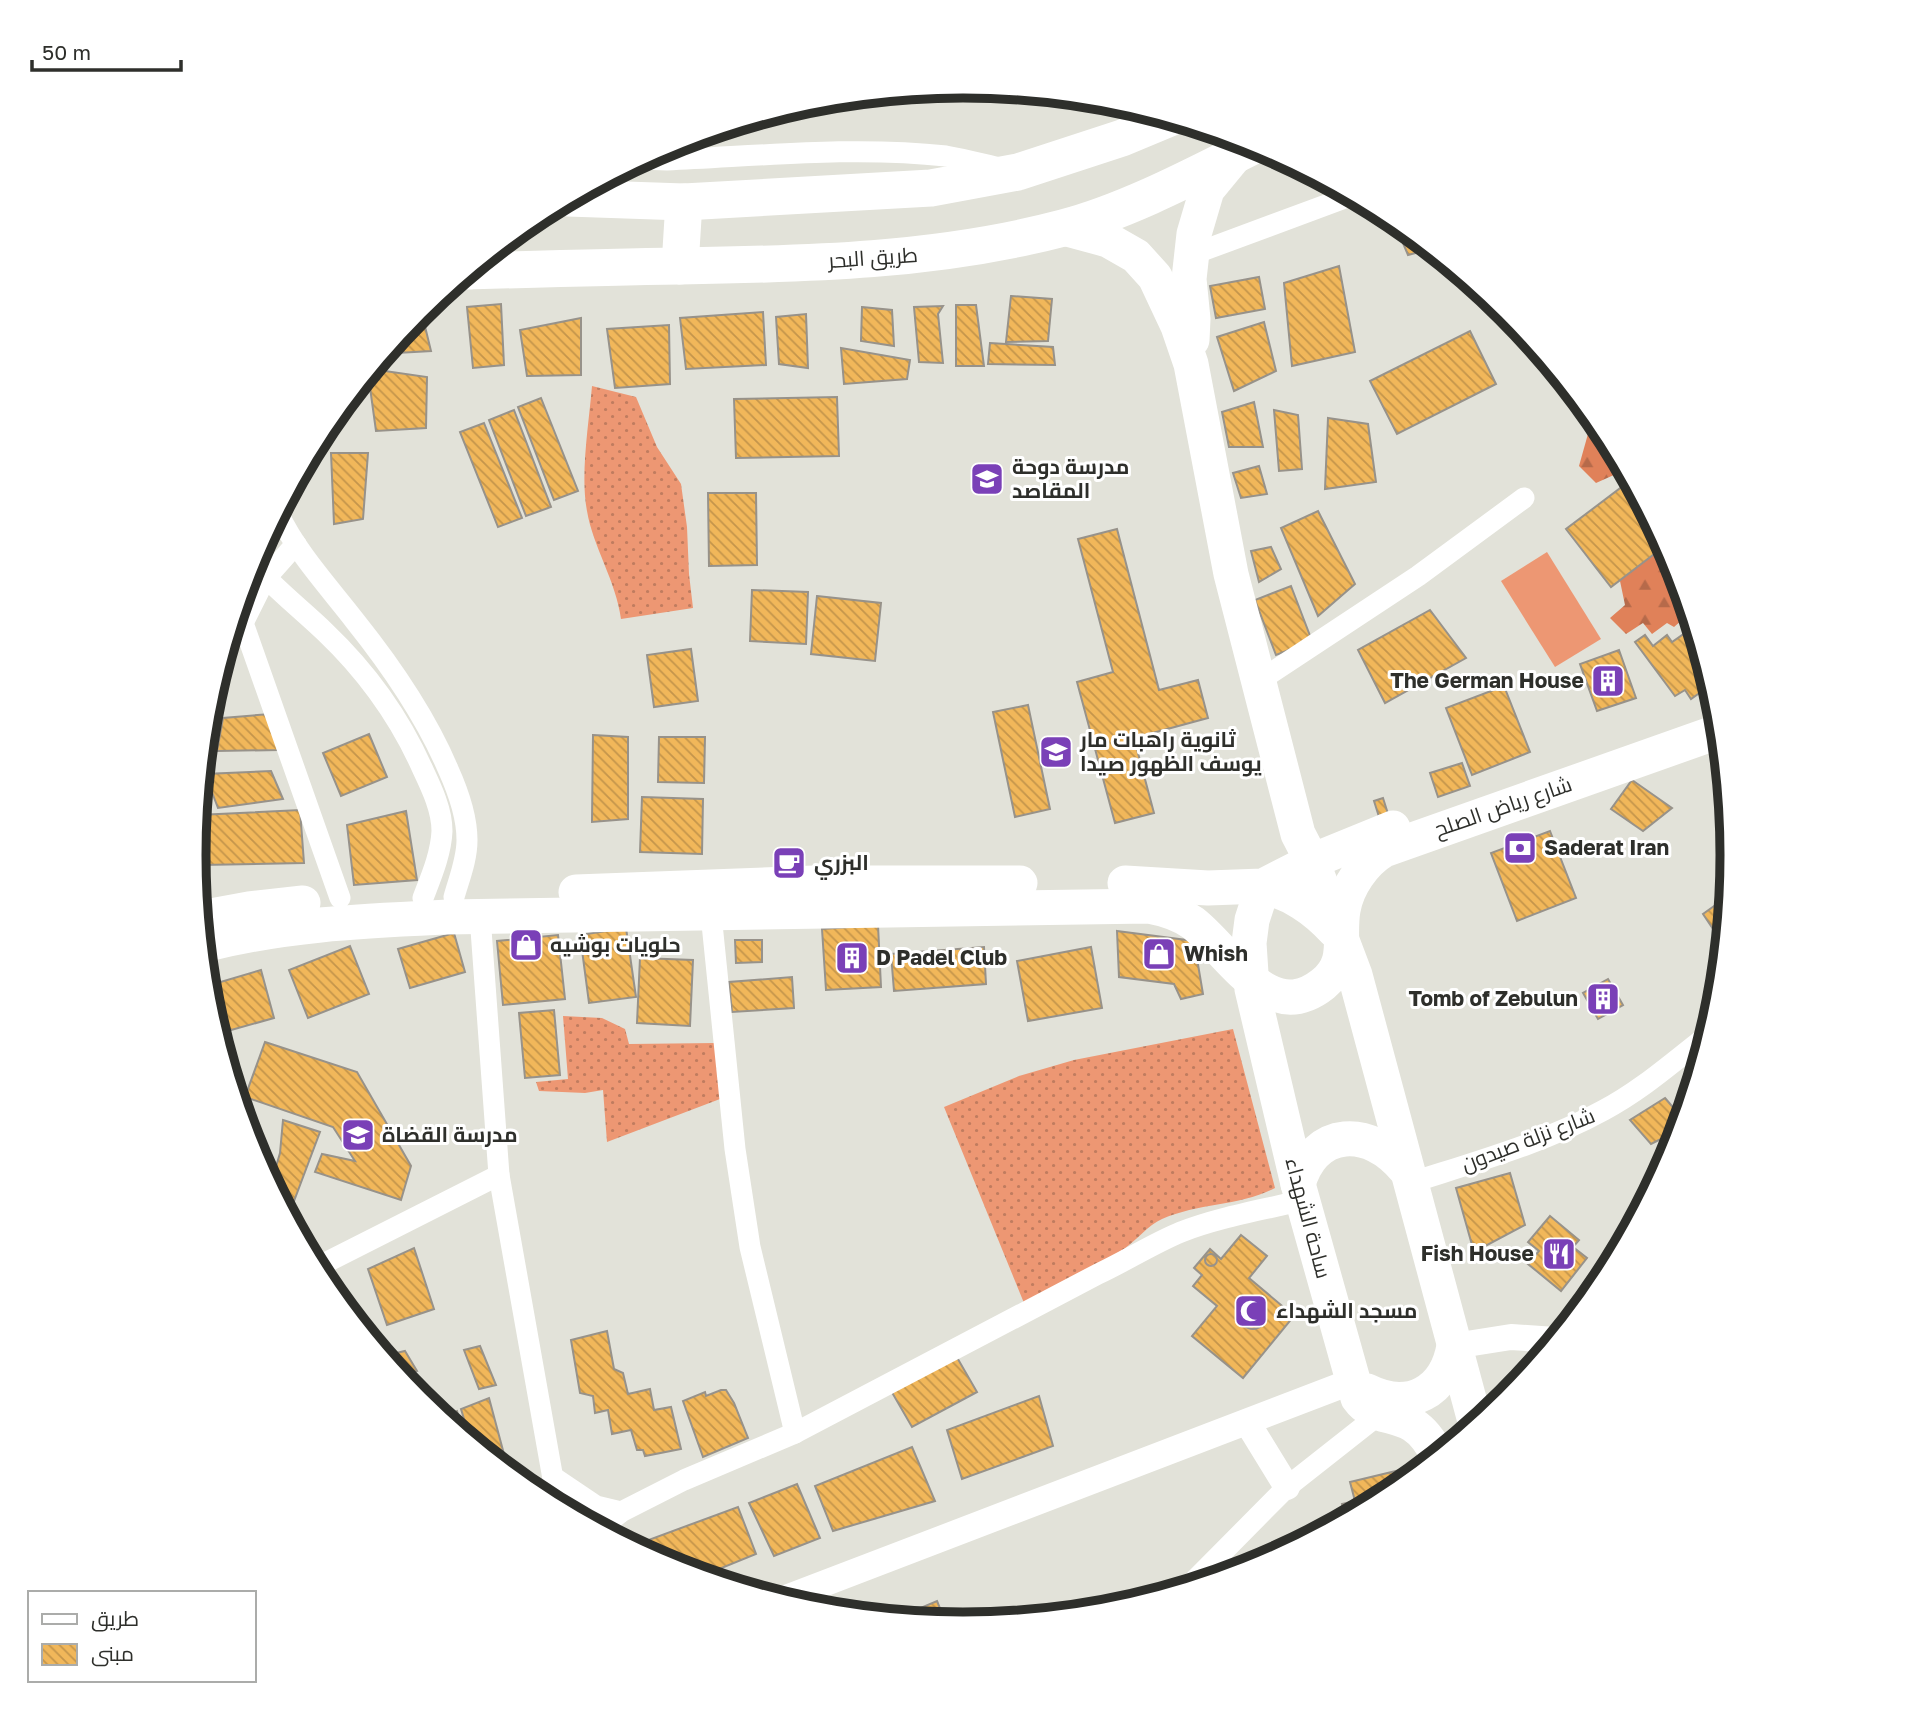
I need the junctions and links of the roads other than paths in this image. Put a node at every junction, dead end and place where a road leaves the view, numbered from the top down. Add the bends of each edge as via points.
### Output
1 (1157, 123) edge
2 (1242, 152) edge
3 (1244, 152) edge
4 (664, 160) edge
5 (1018, 172) junction
6 (586, 199) edge
7 (1343, 200) edge
8 (684, 202) junction
9 (1064, 228) junction
10 (680, 266) junction
11 (482, 271) edge
12 (1181, 274) junction
13 (1524, 498) dead end
14 (283, 522) edge
15 (296, 544) junction
16 (263, 567) edge
17 (261, 573) edge
18 (244, 618) edge
19 (1259, 681) junction
20 (1706, 713) edge
21 (1710, 735) edge
22 (1290, 864) junction
23 (1148, 895) junction
24 (340, 898) junction
25 (453, 904) junction
26 (711, 914) junction
27 (209, 916) edge
28 (1342, 939) junction
29 (211, 943) edge
30 (1250, 978) junction
31 (1695, 1045) edge
32 (499, 1175) junction
33 (1407, 1176) junction
34 (1300, 1192) junction
35 (326, 1263) edge
36 (1544, 1339) edge
37 (1454, 1346) junction
38 (1353, 1381) junction
39 (1383, 1406) junction
40 (1473, 1414) edge
41 (1247, 1422) junction
42 (795, 1433) junction
43 (1433, 1448) edge
44 (553, 1477) junction
45 (1287, 1487) junction
46 (556, 1493) edge
47 (621, 1512) junction
48 (607, 1523) edge
49 (1202, 1573) edge
50 (799, 1593) edge

1 - 5 highway
2 - 9 highway, طريق البحر
3 - 12 main road via 1208,190
4 - 5 street via 898,153 948,157
5 - 8 highway via 931,188
6 - 8 highway
7 - 12 street
8 - 10 highway
9 - 10 highway, طريق البحر via 923,255
9 - 12 main road via 1108,240 1147,266
10 - 11 highway, طريق البحر
12 - 19 main road via 1175,318 1191,364 1231,574
13 - 19 street via 1418,576
14 - 15 street
15 - 16 street
15 - 25 street via 401,683 441,752 464,815 467,839
17 - 25 street via 353,660 415,752 440,815 440,848
18 - 24 street
19 - 22 main road
20 - 22 main road, شارع رياض الصلح
21 - 28 main road, شارع رياض الصلح via 1384,850 1366,863 1350,891 1343,909
22 - 23 main road via 1208,888
22 - 28 main road
22 - 28 main road via 1283,892 1312,908
22 - 30 main road, ساحة الشهداء via 1251,931
23 - 25 main road via 814,883
23 - 26 main road via 1000,907
23 - 30 main road via 1192,923
24 - 25 main road
24 - 27 main road
25 - 26 main road
25 - 29 main road via 280,928
25 - 32 street
26 - 42 street via 750,1247
28 - 30 main road via 1339,965 1322,985 1303,995 1279,997
28 - 33 main road
30 - 34 main road, ساحة الشهداء
31 - 33 street, شارع نزلة صيدون via 1648,1083 1570,1128
32 - 35 street
32 - 44 street
33 - 34 main road via 1390,1151 1350,1138 1320,1149 1306,1164
33 - 37 main road
34 - 38 main road, ساحة الشهداء
34 - 42 street via 1160,1241
36 - 37 street via 1511,1337
37 - 39 main road via 1446,1371 1428,1391
37 - 40 main road
38 - 39 main road, ساحة الشهداء via 1364,1406
38 - 41 street
39 - 43 main road via 1413,1424
39 - 45 street
41 - 45 street
41 - 50 street
42 - 47 street
44 - 46 street
44 - 47 street via 596,1506
45 - 49 street
47 - 48 street

